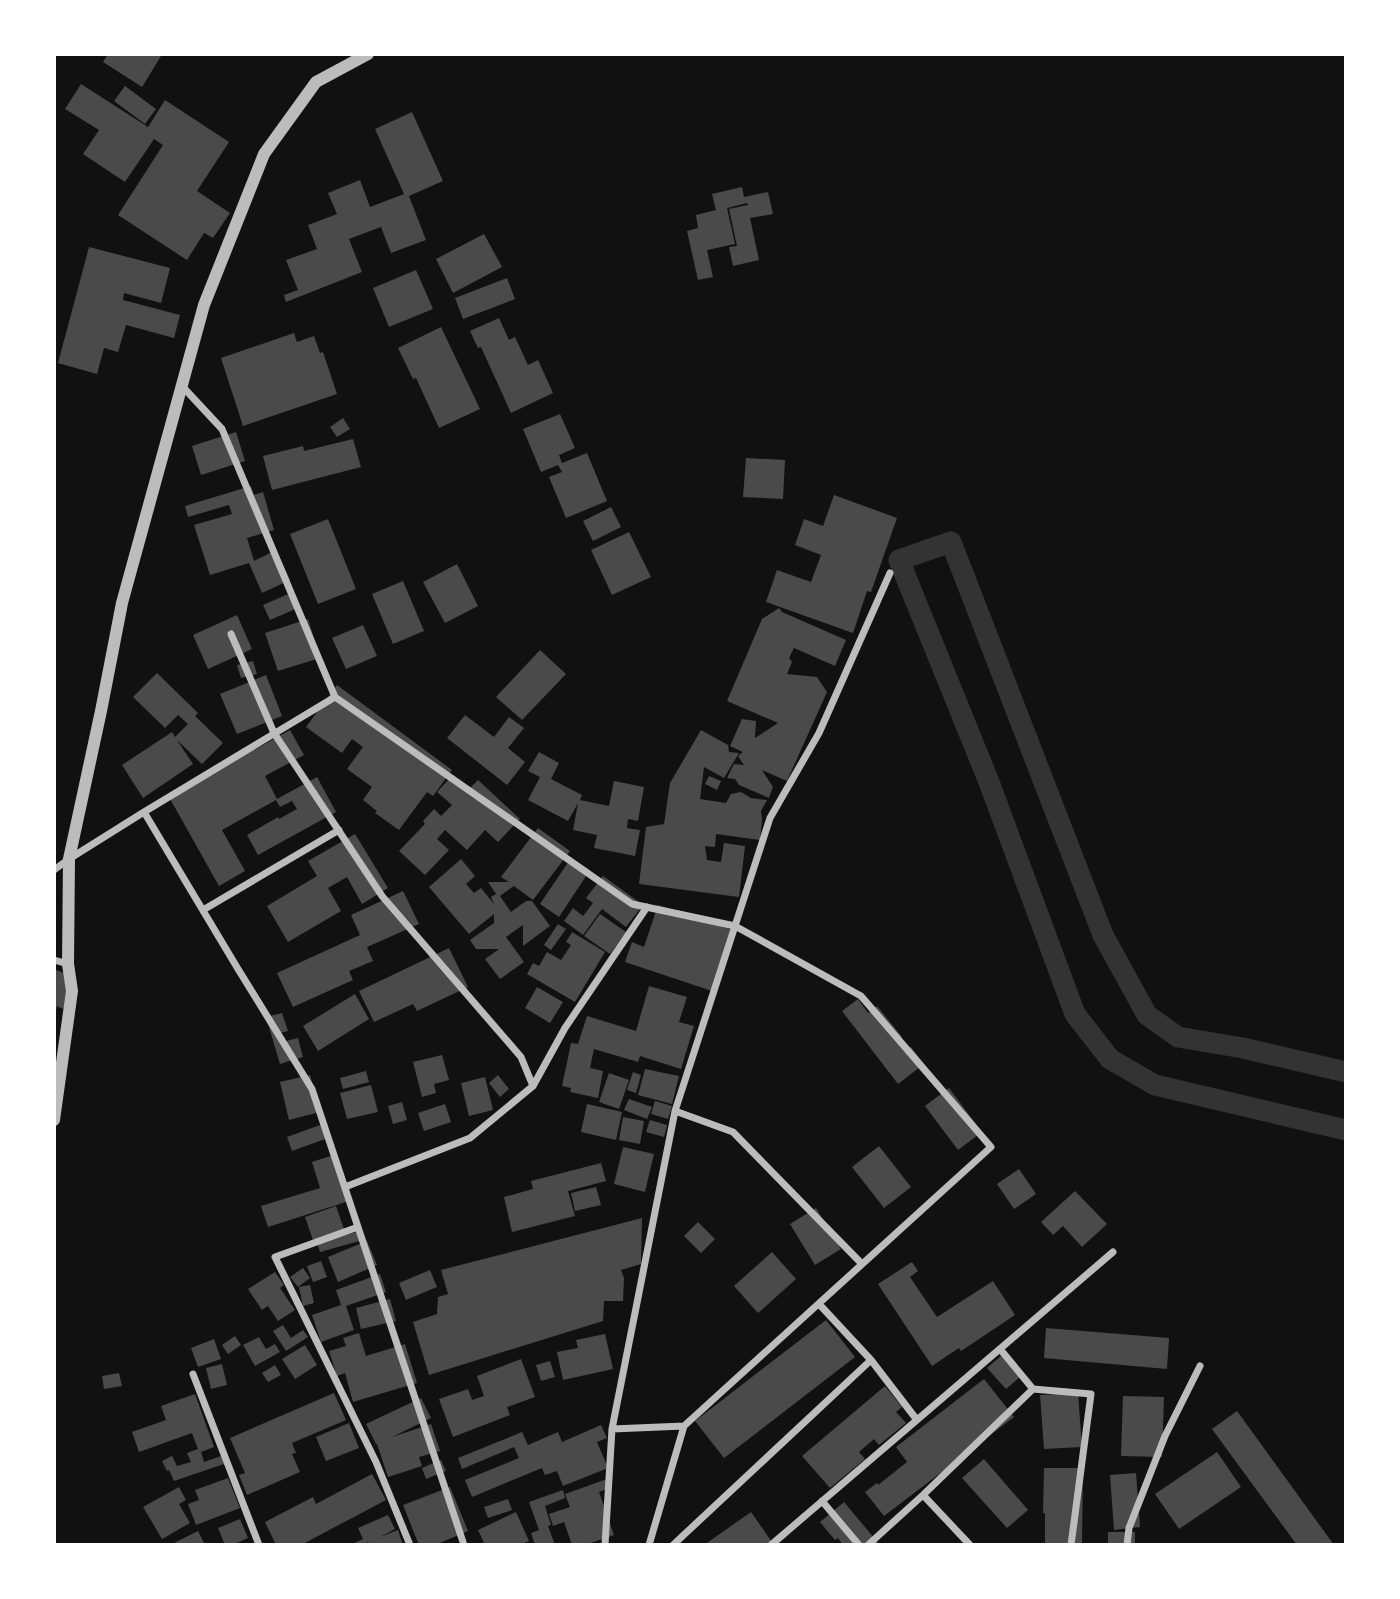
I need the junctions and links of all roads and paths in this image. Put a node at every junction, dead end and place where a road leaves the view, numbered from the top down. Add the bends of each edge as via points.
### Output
1 (368, 54) edge
2 (182, 386) junction
3 (890, 573) dead end
4 (231, 634) dead end
5 (334, 697) junction
6 (274, 733) junction
7 (144, 812) junction
8 (339, 830) junction
9 (69, 859) junction
10 (54, 870) edge
11 (647, 907) junction
12 (202, 910) junction
13 (734, 926) junction
14 (54, 960) edge
15 (68, 964) junction
16 (57, 1074) edge
17 (533, 1086) junction
18 (675, 1111) junction
19 (54, 1120) edge
20 (345, 1188) junction
21 (358, 1227) junction
22 (1113, 1252) dead end
23 (862, 1264) junction
24 (819, 1304) junction
25 (1000, 1349) junction
26 (871, 1360) junction
27 (1200, 1366) dead end
28 (193, 1374) dead end
29 (1033, 1389) junction
30 (917, 1420) junction
31 (684, 1426) junction
32 (612, 1429) junction
33 (923, 1495) junction
34 (822, 1502) junction
35 (259, 1545) edge
36 (410, 1545) edge
37 (464, 1545) edge
38 (605, 1545) edge
39 (649, 1545) edge
40 (673, 1545) edge
41 (771, 1545) edge
42 (859, 1545) edge
43 (868, 1545) edge
44 (970, 1545) edge
45 (1071, 1545) edge
46 (1127, 1545) edge

1 - 2 street via 316,82 264,154 204,305
2 - 5 street via 222,429
2 - 9 street via 122,603
3 - 13 street via 819,733 770,818
4 - 6 street
5 - 6 street
5 - 11 street via 632,904
6 - 7 street
6 - 8 street
7 - 9 street
7 - 12 street
8 - 12 street
8 - 17 street via 382,896 521,1057
9 - 10 street
9 - 15 street
11 - 13 street
11 - 17 street via 565,1028
12 - 20 street via 312,1089
13 - 18 street
13 - 23 street via 861,996 991,1147
14 - 15 street
15 - 16 street via 72,990
16 - 19 street
17 - 20 street via 470,1138
18 - 23 street via 733,1132
18 - 32 street
20 - 21 street
21 - 36 street via 275,1257 376,1462
21 - 37 street
22 - 25 street
23 - 24 street
24 - 26 street
24 - 31 street
25 - 29 street
25 - 30 street
26 - 30 street
26 - 40 street
27 - 46 street via 1165,1436 1129,1528
28 - 35 street
29 - 33 street
29 - 45 street via 1091,1394
30 - 34 street
31 - 32 street
31 - 39 street
32 - 38 street
33 - 43 street
33 - 44 street
34 - 41 street
34 - 42 street

